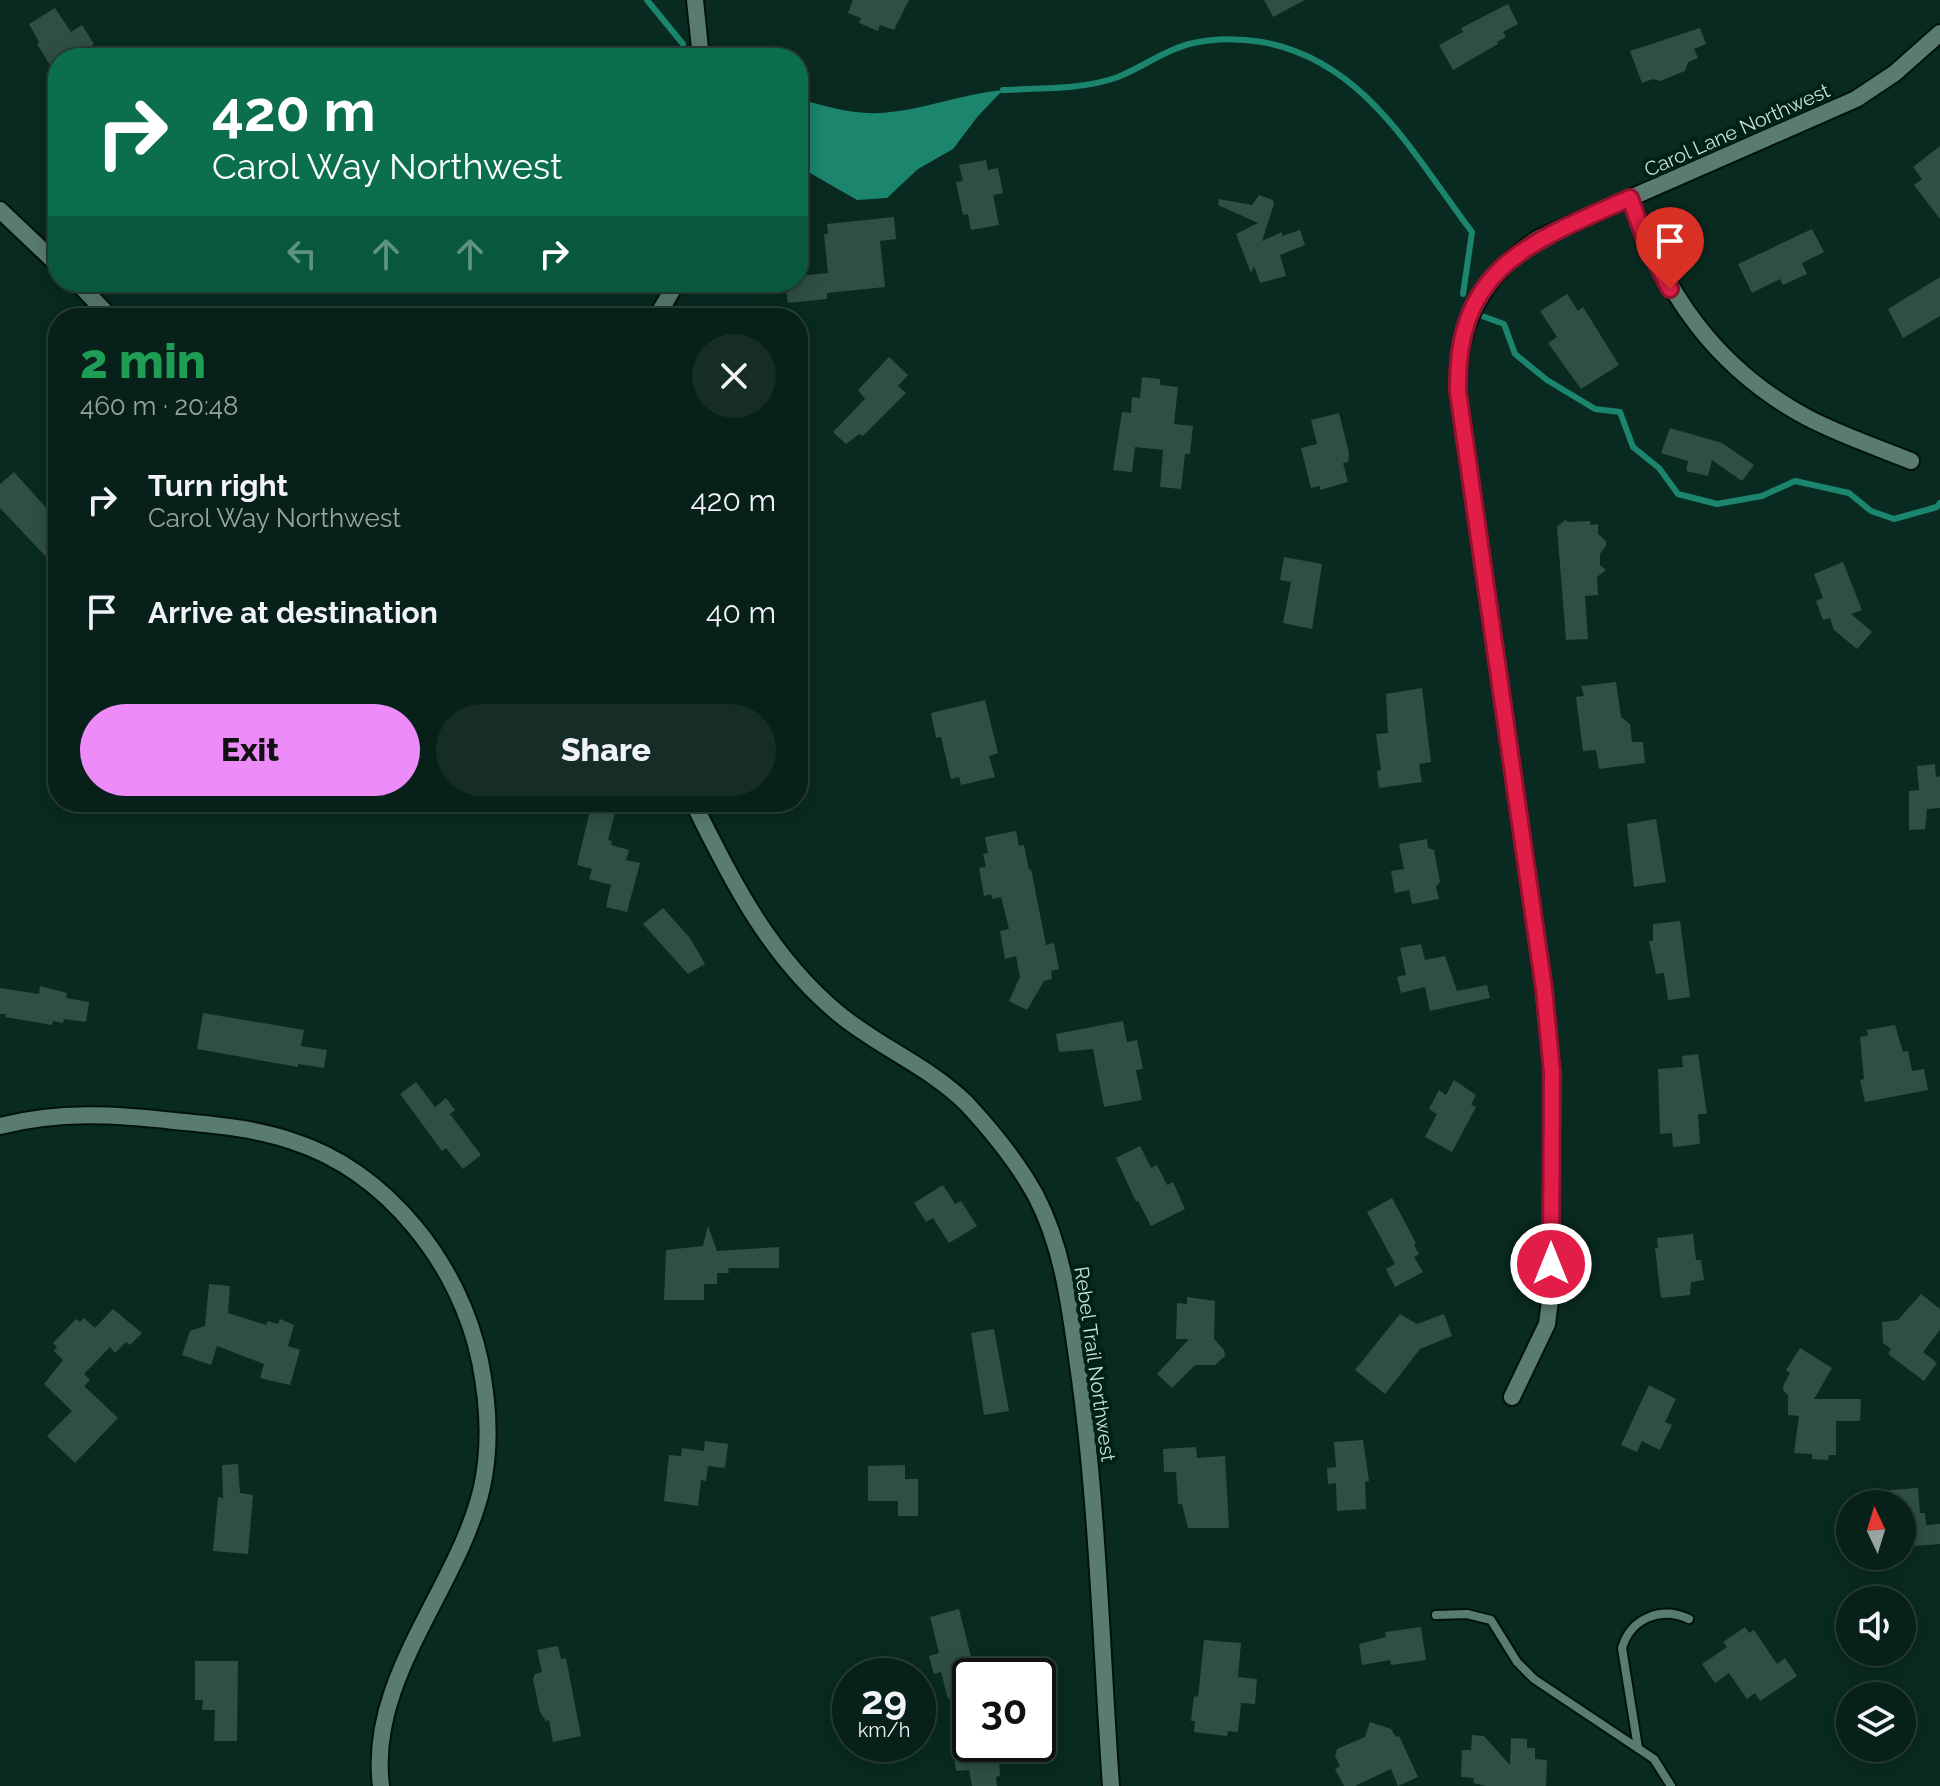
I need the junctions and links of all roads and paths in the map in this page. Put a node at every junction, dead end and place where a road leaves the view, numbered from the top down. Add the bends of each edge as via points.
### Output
1 (695, 0) edge
2 (1940, 33) edge
3 (700, 48) edge
4 (1630, 198) junction
5 (0, 210) edge
6 (48, 256) edge
7 (86, 292) edge
8 (102, 308) edge
9 (1911, 461) dead end
10 (698, 812) edge
11 (0, 1126) edge
12 (1512, 1397) dead end
13 (1436, 1615) dead end
14 (1689, 1619) dead end
15 (1638, 1748) junction
16 (381, 1786) edge
17 (1111, 1786) edge
18 (1671, 1786) edge

1 - 3 street
2 - 4 street, Carol Lane Northwest via 1856,99
4 - 9 street via 1670,289 1732,365 1808,418
4 - 12 street, Carol Lane Northwest via 1539,238 1501,267 1473,307 1457,364 1552,1072 1551,1293 1547,1324
5 - 6 street
7 - 8 street
10 - 17 street, Rebel Trail Northwest via 734,885 788,964 839,1014 966,1103 1036,1197 1062,1264 1085,1409
11 - 16 street via 108,1114 243,1128 295,1142 344,1165 381,1193 419,1232 451,1278 475,1334 486,1388 482,1485 471,1525 389,1699 380,1743
13 - 15 lane via 1491,1620 1534,1679
14 - 15 lane via 1653,1615 1636,1623 1626,1636 1622,1648
15 - 18 lane via 1654,1759

